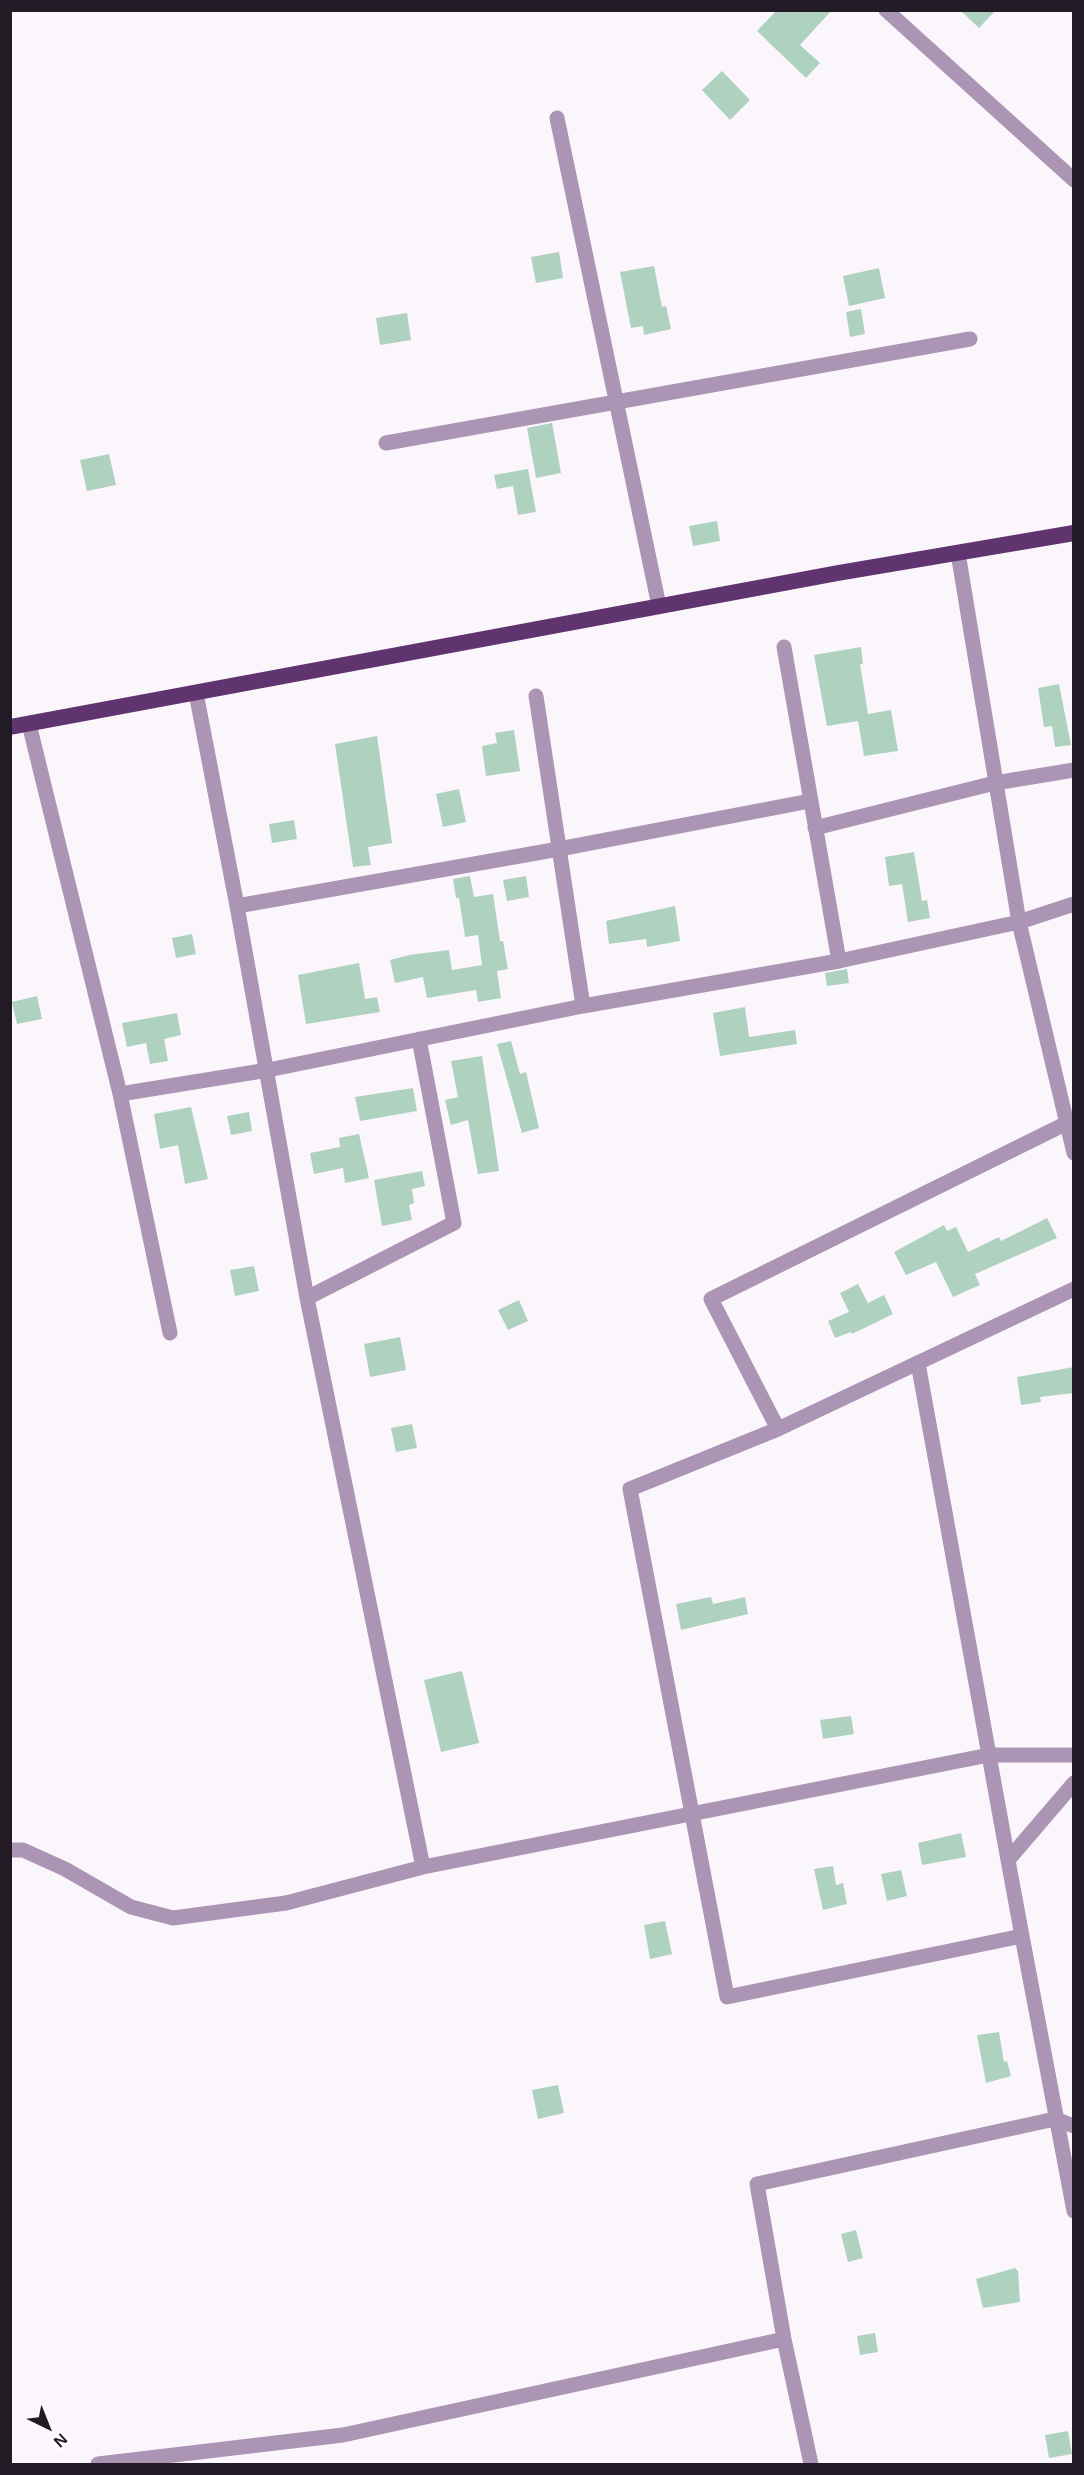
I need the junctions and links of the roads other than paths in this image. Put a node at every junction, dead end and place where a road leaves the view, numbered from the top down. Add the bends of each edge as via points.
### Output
1 (886, 10) edge
2 (557, 118) dead end
3 (1070, 171) edge
4 (970, 339) dead end
5 (617, 401) junction
6 (386, 443) dead end
7 (1074, 533) edge
8 (958, 553) junction
9 (659, 606) junction
10 (784, 647) dead end
11 (196, 693) junction
12 (536, 696) dead end
13 (29, 724) junction
14 (10, 728) edge
15 (1074, 770) edge
16 (995, 783) junction
17 (810, 801) junction
18 (815, 828) junction
19 (559, 849) junction
20 (1074, 904) edge
21 (237, 906) junction
22 (1019, 922) junction
23 (839, 961) junction
24 (583, 1006) junction
25 (419, 1039) junction
26 (268, 1070) junction
27 (120, 1094) junction
28 (1066, 1123) junction
29 (1074, 1153) edge
30 (1074, 1289) edge
31 (307, 1298) junction
32 (170, 1333) dead end
33 (918, 1364) junction
34 (778, 1429) junction
35 (989, 1755) junction
36 (1074, 1755) edge
37 (1074, 1783) edge
38 (693, 1814) junction
39 (10, 1850) edge
40 (1008, 1860) junction
41 (423, 1867) junction
42 (1022, 1936) junction
43 (1055, 2119) junction
44 (1074, 2126) edge
45 (1074, 2211) edge
46 (784, 2339) junction
47 (98, 2464) edge
48 (811, 2464) edge

1 - 3 street
2 - 5 street
4 - 5 street
5 - 6 street
5 - 9 street
7 - 8 highway
8 - 9 highway
8 - 16 street
9 - 11 highway
10 - 17 street
11 - 13 highway
11 - 21 street
12 - 19 street
13 - 14 highway
13 - 27 street
15 - 16 street
16 - 18 street
16 - 22 street
17 - 18 street
17 - 19 street
18 - 23 street
19 - 21 street
19 - 24 street
20 - 22 street
21 - 26 street
22 - 23 street
22 - 28 street
23 - 24 street
24 - 25 street
25 - 26 street
25 - 31 street via 454,1223
26 - 27 street
26 - 31 street
27 - 32 street
28 - 29 street
28 - 34 street via 711,1299
30 - 33 street
31 - 41 street
33 - 34 street
33 - 35 street
34 - 38 street via 630,1490
35 - 36 street
35 - 38 street
35 - 40 street
37 - 40 street
38 - 41 street
38 - 42 street via 727,1998
39 - 41 street via 23,1850 65,1869 131,1907 173,1918 286,1904
40 - 42 street
42 - 43 street
43 - 44 street
43 - 45 street
43 - 46 street via 757,2184
46 - 47 street via 343,2435
46 - 48 street

